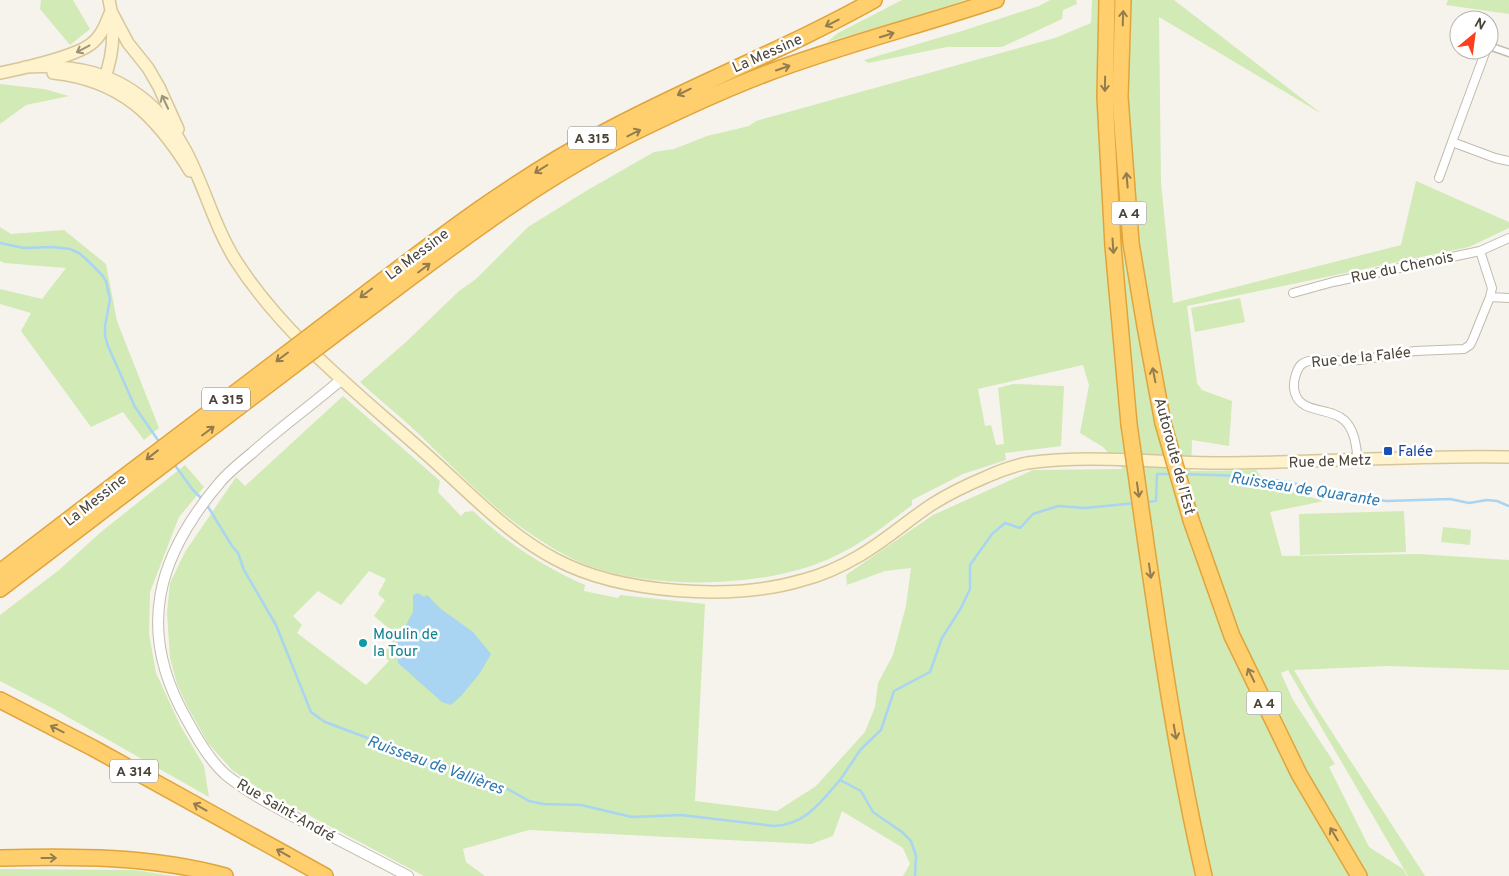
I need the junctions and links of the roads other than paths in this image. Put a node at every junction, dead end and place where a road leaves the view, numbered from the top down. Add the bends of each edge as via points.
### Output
1 (874, 0) edge
2 (996, 0) edge
3 (1107, 0) edge
4 (1124, 0) edge
5 (110, 6) edge
6 (1482, 60) edge
7 (21, 69) junction
8 (0, 73) edge
9 (103, 80) junction
10 (1452, 142) junction
11 (185, 146) junction
12 (1509, 161) edge
13 (1439, 178) dead end
14 (206, 199) junction
15 (1509, 238) edge
16 (1480, 251) junction
17 (1293, 293) dead end
18 (1490, 297) junction
19 (1509, 298) edge
20 (339, 323) junction
21 (342, 379) junction
22 (1509, 457) edge
23 (1358, 460) junction
24 (123, 487) junction
25 (70, 519) junction
26 (0, 560) edge
27 (0, 572) edge
28 (0, 589) edge
29 (0, 701) edge
30 (0, 858) edge
31 (225, 876) edge
32 (325, 876) edge
33 (408, 876) edge
34 (1204, 876) edge
35 (1359, 876) edge

1 -> 20 highway, La Messine / A 315 via 567,152 465,218
20 -> 2 highway, La Messine / A 315 via 520,200 595,153 640,130 765,74
3 -> 34 highway, A 4, bridge via 1105,97 1112,246 1129,424 1166,679 1192,827
35 -> 4 highway, Autoroute de l’Est / A 4, bridge via 1299,774 1232,636 1163,423 1132,243 1120,97
5 -> 7 main road via 92,44 80,52
5 - 9 main road via 112,48
11 -> 5 main road via 159,87 128,43
6 - 10 street
7 - 8 main road
7 - 9 main road via 73,67 88,70
9 - 11 main road via 132,90 153,107
9 - 14 main road via 138,105 156,124 178,152
10 - 12 street
10 - 13 street
11 - 14 main road
14 - 21 main road, Rue de Metz via 234,257 254,288 295,334
15 - 16 street, Rue du Chenois
16 - 17 street, Rue du Chenois
16 - 18 street via 1492,288
18 - 19 street
18 - 23 street, Rue de la Falée via 1470,345 1464,349 1415,351 1360,360 1309,361 1298,367 1294,388 1299,401 1343,419 1352,430
20 - 24 highway, La Messine / A 315, bridge
21 - 23 main road, Rue de Metz via 520,539 557,561 595,576 622,584 668,590 764,588 824,574 861,555 947,495 1023,464 1071,458 1192,463
21 - 33 street, Rue Saint-André via 237,466 197,514 168,563 160,592 159,634 165,672 179,706 224,773 269,803
22 - 23 main road, Rue de Metz
24 - 25 highway, La Messine / A 315
24 - 28 highway, La Messine / A 315
25 - 26 highway
25 - 27 highway, La Messine / A 315
32 -> 29 highway, A 314 via 93,748
30 -> 31 highway via 132,860 205,870

